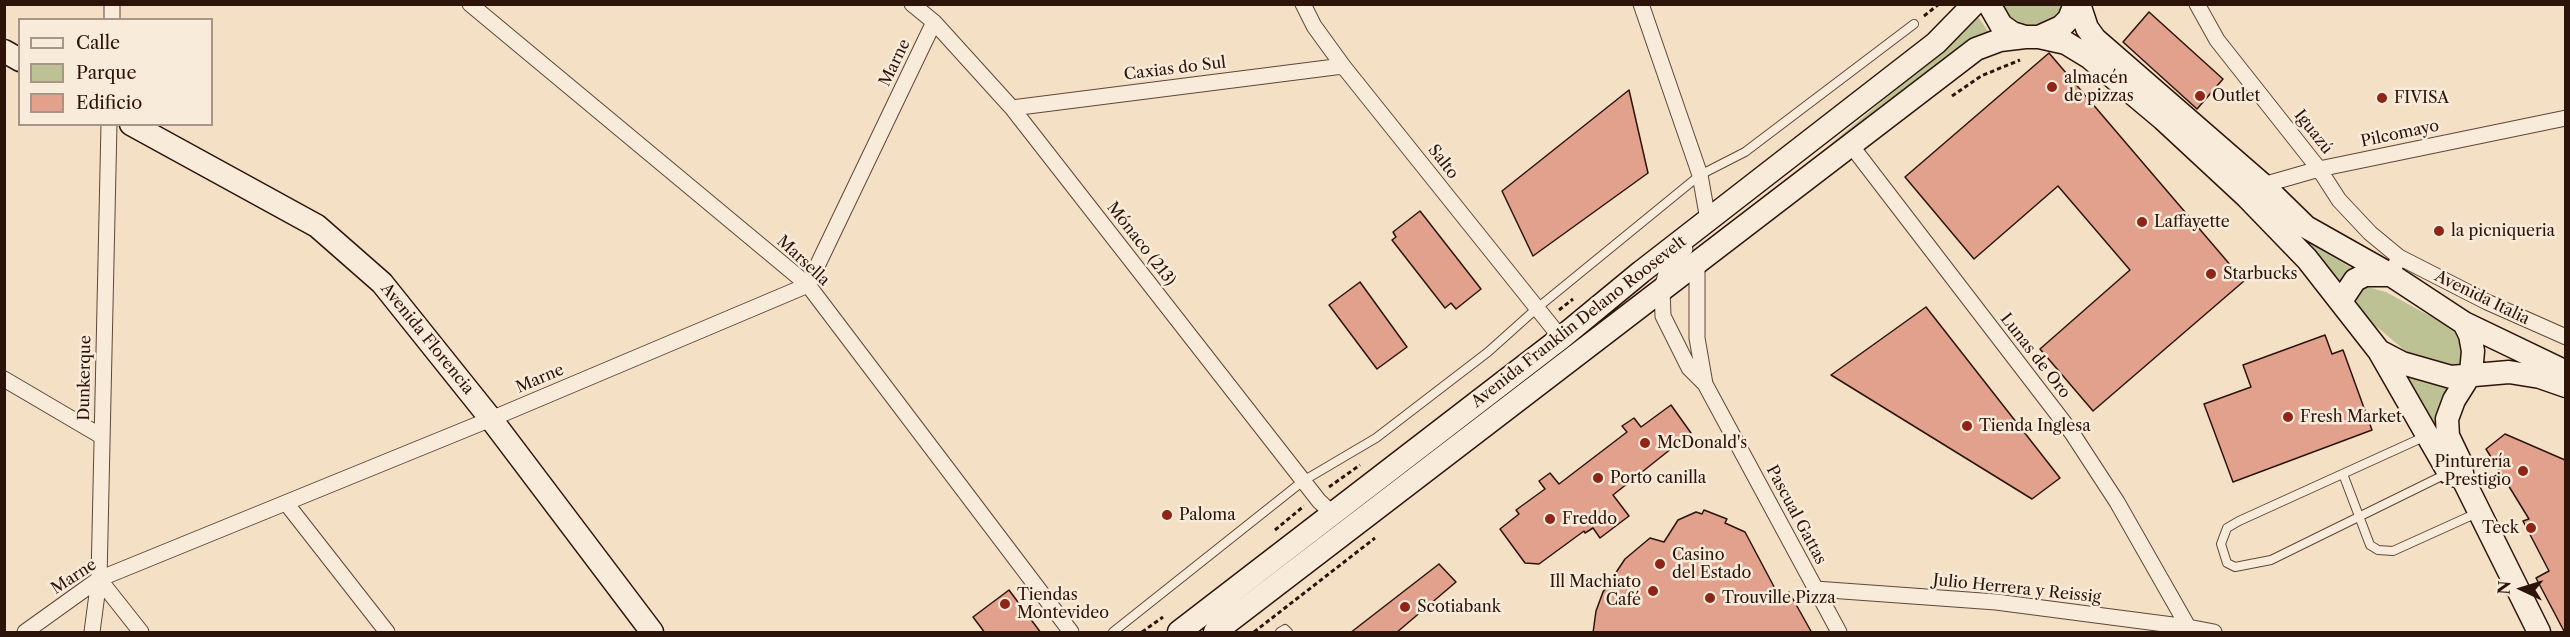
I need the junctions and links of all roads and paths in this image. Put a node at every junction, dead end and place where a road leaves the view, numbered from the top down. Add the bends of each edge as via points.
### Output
1 (470, 4) edge
2 (912, 4) edge
3 (1303, 4) edge
4 (1974, 4) edge
5 (1989, 4) edge
6 (2077, 4) edge
7 (2198, 4) edge
8 (1640, 6) edge
9 (934, 22) junction
10 (1914, 24) dead end
11 (2032, 37) junction
12 (4, 51) edge
13 (18, 59) edge
14 (1343, 66) junction
15 (1012, 108) junction
16 (2168, 112) junction
17 (2565, 118) edge
18 (109, 126) edge
19 (135, 126) edge
20 (1850, 144) junction
21 (2319, 169) junction
22 (1700, 175) junction
23 (2255, 191) junction
24 (1732, 201) junction
25 (1708, 220) junction
26 (1697, 262) junction
27 (2395, 266) junction
28 (808, 285) junction
29 (1662, 289) junction
30 (2341, 301) junction
31 (1536, 309) junction
32 (2464, 323) junction
33 (2565, 338) edge
34 (1561, 339) junction
35 (2379, 351) junction
36 (2565, 372) edge
37 (2471, 373) junction
38 (4, 380) edge
39 (1705, 384) junction
40 (2565, 386) edge
41 (491, 419) junction
42 (101, 435) junction
43 (2428, 436) junction
44 (2343, 474) junction
45 (2456, 476) junction
46 (1304, 481) junction
47 (286, 503) junction
48 (2479, 512) junction
49 (1333, 514) junction
50 (2359, 518) junction
51 (99, 579) junction
52 (1815, 589) junction
53 (2189, 630) edge
54 (25, 633) edge
55 (92, 633) edge
56 (141, 633) edge
57 (387, 633) edge
58 (652, 633) edge
59 (1071, 633) edge
60 (1113, 633) edge
61 (1179, 633) edge
62 (1215, 633) edge
63 (1839, 633) edge
64 (2214, 633) edge
65 (2539, 633) edge

1 - 28 street, Marsella
2 - 9 street, Mónaco (213)
3 - 14 street, Salto
4 - 24 street, Avenida Franklin Delano Roosevelt via 1936,43
5 - 11 street via 2001,25 2012,33
6 - 11 street via 2061,27
6 - 16 street via 2096,39
7 - 21 street, Iguazú via 2217,40
8 - 22 street
9 - 15 street, Mónaco (213)
9 - 28 street, Marne
10 - 22 lane, Avenida Franklin Delano Roosevelt via 1745,152
11 - 16 street via 2066,43
11 - 20 street, Avenida Franklin Delano Roosevelt via 2000,40 1976,49
12 - 13 street
14 - 15 street, Caxias do Sul
14 - 31 street, Salto
15 - 46 street, Mónaco (213)
16 - 23 street
17 - 21 street, Pilcomayo
18 - 42 street, Dunkerque
19 - 41 street, Avenida Florencia via 317,226 382,283
20 - 26 street, Avenida Franklin Delano Roosevelt
20 - 53 street, Lunas de Oro via 2072,433 2117,502
21 - 23 street, Pilcomayo
21 - 27 street, Iguazú via 2339,200
22 - 25 street
22 - 31 lane, Avenida Franklin Delano Roosevelt
23 - 27 street, Avenida Italia via 2306,227
23 - 30 street
24 - 25 street, Avenida Franklin Delano Roosevelt
24 - 29 street, Pascual Gattas via 1720,221 1672,261
25 - 34 street, Avenida Franklin Delano Roosevelt
26 - 29 street, Avenida Franklin Delano Roosevelt
26 - 39 street, Pascual Gattas via 1697,338
27 - 30 street via 2355,280
27 - 32 street, Avenida Italia
27 - 33 street, Avenida Italia
28 - 41 street, Marne
28 - 59 street, Marsella
29 - 39 street, Pascual Gattas via 1663,316 1689,368
29 - 62 street, Avenida Franklin Delano Roosevelt
30 - 35 street
31 - 34 street, Salto
31 - 46 lane, Avenida Franklin Delano Roosevelt via 1488,352 1376,438
32 - 36 street, Avenida Italia
32 - 37 street via 2473,351
34 - 49 street, Avenida Franklin Delano Roosevelt
35 - 37 street via 2432,373 2451,377
35 - 43 street
37 - 40 street via 2509,372
37 - 45 street via 2447,419 2448,436 2460,461
38 - 42 street
39 - 52 street, Pascual Gattas
41 - 47 street, Marne
41 - 58 street, Avenida Florencia
42 - 51 street, Dunkerque
43 - 44 lane
43 - 45 street
44 - 50 lane
44 - 50 lane via 2227,528 2221,544 2227,563 2235,567 2252,566 2271,560
45 - 48 street
45 - 50 lane
46 - 49 street, Mónaco (213)
46 - 60 lane, Avenida Franklin Delano Roosevelt
47 - 51 street, Marne
47 - 57 street
48 - 50 lane via 2393,551 2370,545
48 - 65 street
49 - 61 street, Avenida Franklin Delano Roosevelt
51 - 54 street, Marne
51 - 55 street, Dunkerque
51 - 56 street
52 - 53 street, Julio Herrera y Reissig via 1996,602
52 - 63 street, Pascual Gattas
53 - 64 street, Julio Herrera y Reissig

